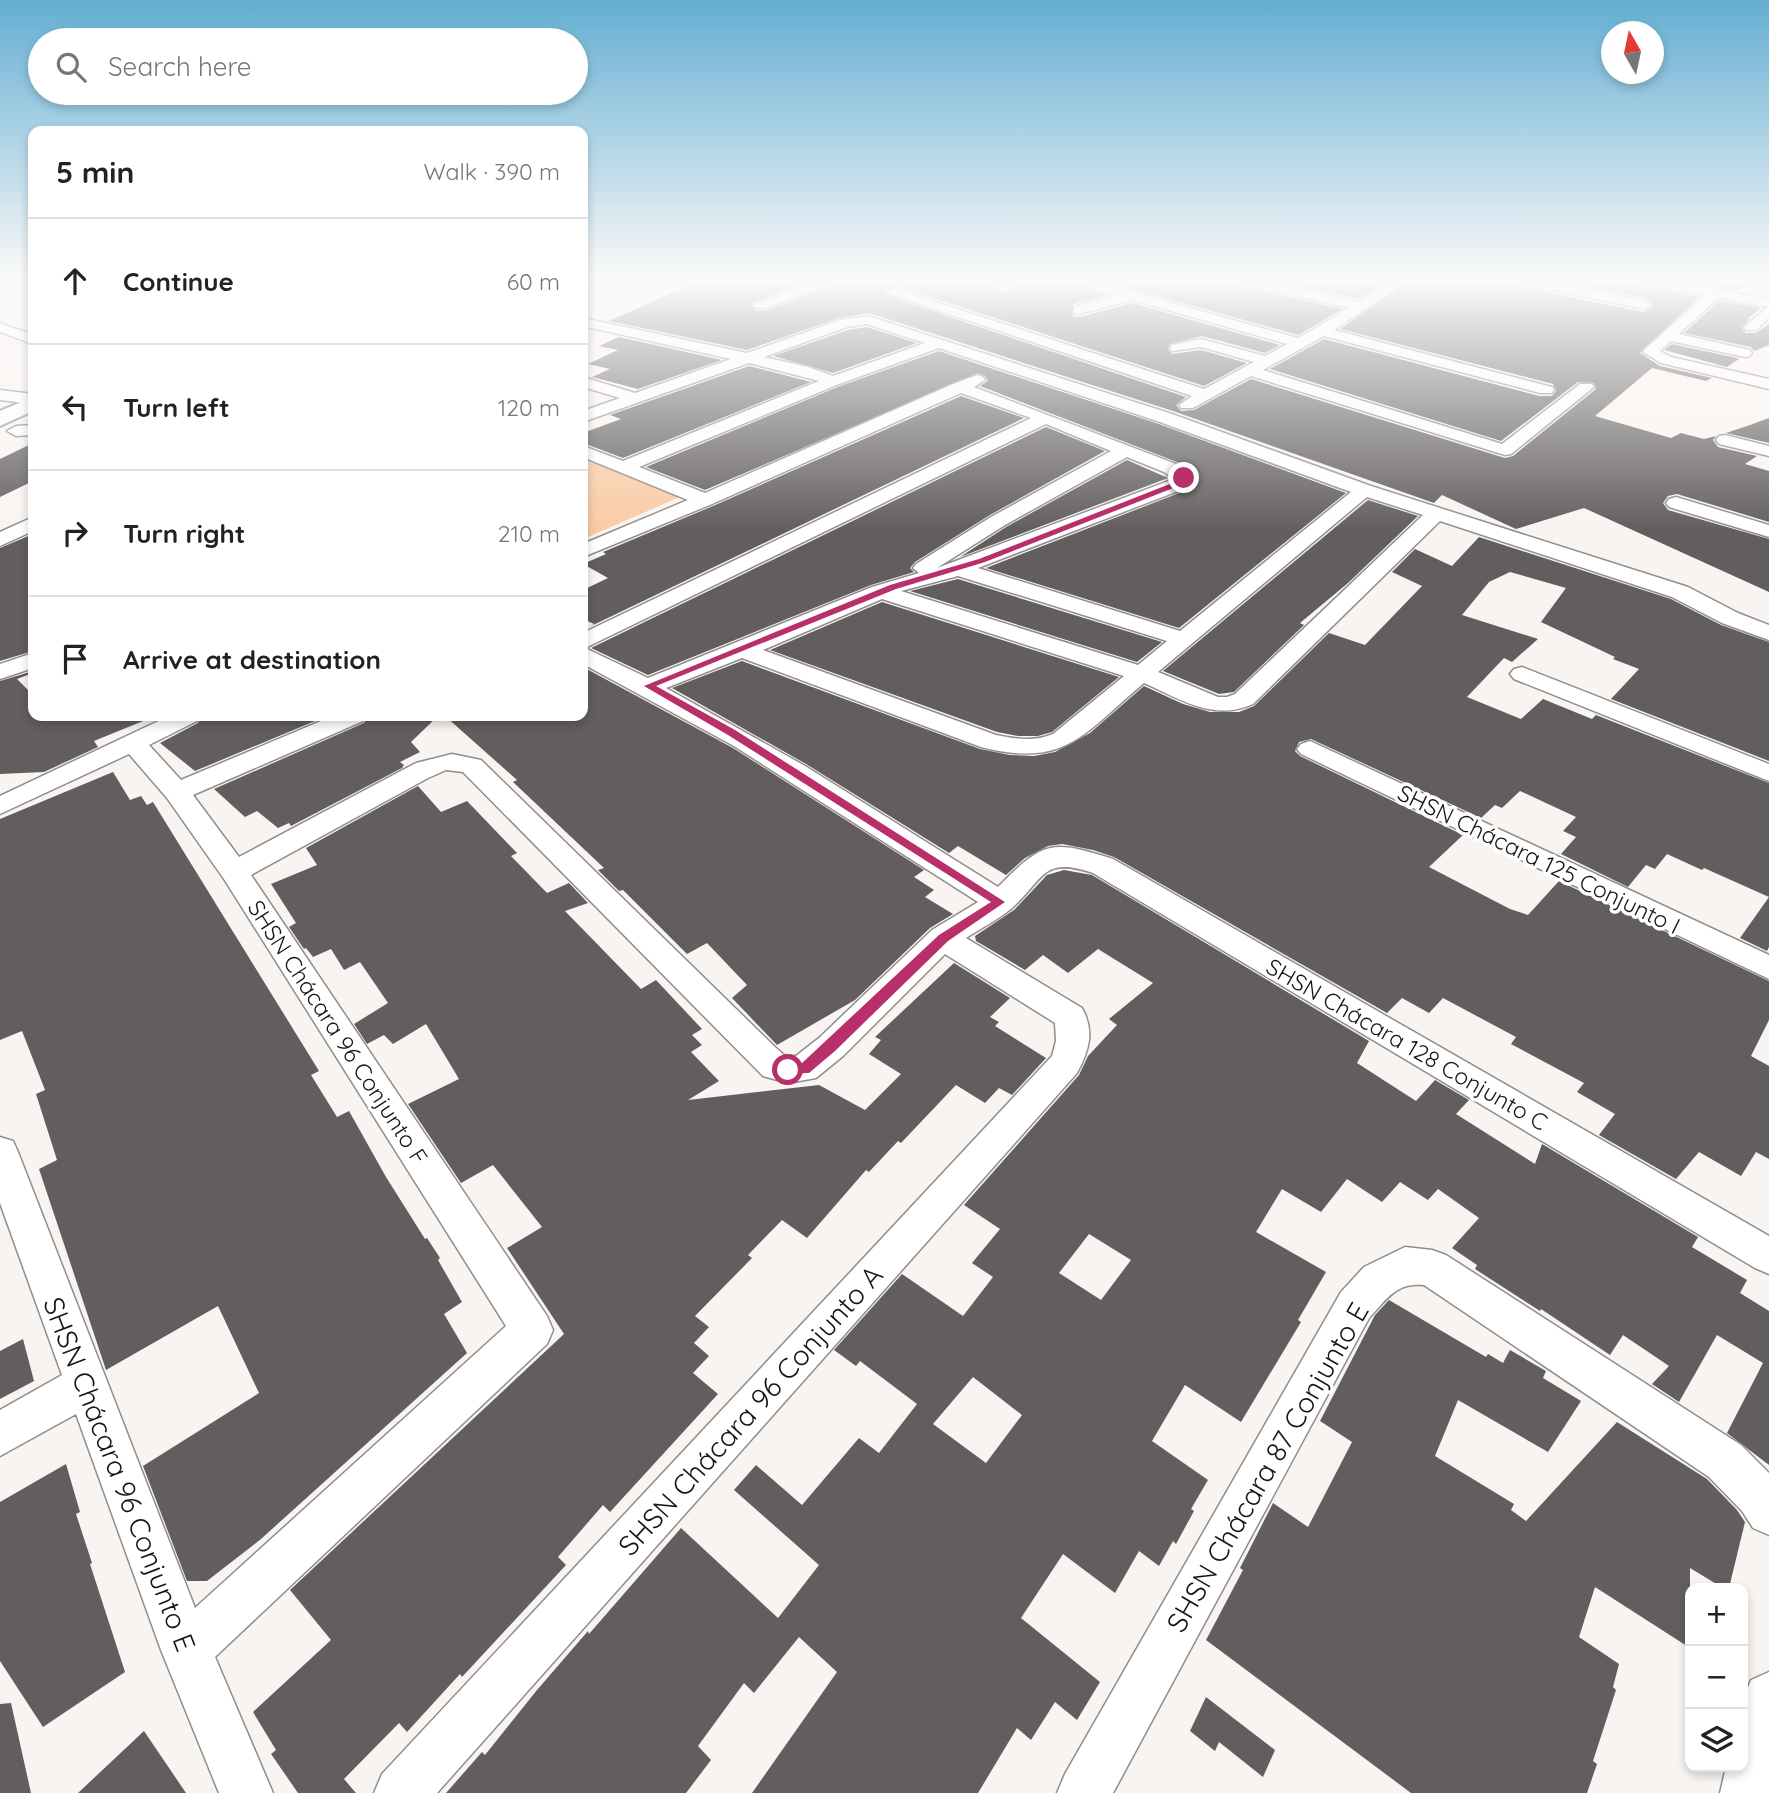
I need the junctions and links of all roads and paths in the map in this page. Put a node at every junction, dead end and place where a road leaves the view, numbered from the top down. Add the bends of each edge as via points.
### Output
1 (735, 364) edge
2 (771, 364) edge
3 (882, 364) edge
4 (994, 364) edge
5 (1109, 364) edge
6 (1263, 364) edge
7 (1446, 364) edge
8 (1682, 364) edge
9 (1006, 368) junction
10 (1251, 371) junction
11 (833, 381) junction
12 (588, 384) edge
13 (1769, 384) edge
14 (959, 387) junction
15 (1586, 387) dead end
16 (1546, 390) dead end
17 (0, 395) edge
18 (1205, 395) junction
19 (636, 398) junction
20 (28, 400) edge
21 (28, 410) edge
22 (588, 415) edge
23 (1045, 418) junction
24 (1166, 418) junction
25 (17, 429) edge
26 (1725, 440) dead end
27 (1126, 450) junction
28 (1769, 451) edge
29 (588, 453) edge
30 (620, 468) junction
31 (1364, 490) junction
32 (705, 500) junction
33 (1676, 503) dead end
34 (1436, 514) junction
35 (28, 526) edge
36 (1769, 531) edge
37 (0, 540) edge
38 (588, 549) edge
39 (958, 569) junction
40 (887, 589) junction
41 (1769, 633) edge
42 (1183, 639) junction
43 (588, 640) edge
44 (742, 650) junction
45 (588, 657) edge
46 (28, 662) edge
47 (0, 672) edge
48 (1143, 674) junction
49 (1522, 674) dead end
50 (649, 686) junction
51 (178, 721) edge
52 (342, 721) edge
53 (132, 743) junction
54 (1310, 749) dead end
55 (1769, 773) edge
56 (177, 792) junction
57 (0, 806) edge
58 (234, 872) junction
59 (1000, 902) junction
60 (943, 938) junction
61 (1769, 968) edge
62 (0, 1152) edge
63 (1769, 1256) edge
64 (85, 1385) junction
65 (0, 1434) edge
66 (1769, 1512) edge
67 (186, 1650) junction
68 (1769, 1698) edge
69 (246, 1793) edge
70 (401, 1793) edge
71 (1084, 1793) edge
72 (1747, 1793) edge

1 - 19 street
2 - 11 street
3 - 11 street
4 - 9 street
5 - 18 street
6 - 10 street
7 - 16 street
8 - 13 street
9 - 14 street
9 - 24 street
10 - 15 street via 1505,450
10 - 18 street
11 - 30 street
12 - 19 street
14 - 23 street
14 - 32 street
17 - 20 street
18 - 24 street
19 - 22 street
21 - 25 main road
23 - 27 street
23 - 43 street
24 - 31 street
26 - 28 street
27 - 39 street via 1179,473 1184,482
27 - 40 street
29 - 30 street
30 - 32 street
31 - 34 street
31 - 42 street
32 - 38 street
33 - 36 street
34 - 41 street via 1680,592
34 - 48 street via 1238,702 1214,704
35 - 37 street
39 - 40 street
39 - 42 street
40 - 44 street
40 - 48 street
42 - 48 street
44 - 48 street via 990,742 1031,749 1062,739
44 - 50 street
45 - 50 street
46 - 47 street
49 - 55 street
50 - 59 street
51 - 53 street
52 - 56 street
53 - 56 street, SHSN Chácara 96 Conjunto F
53 - 57 street
54 - 61 street, SHSN Chácara 125 Conjunto I
56 - 58 street, SHSN Chácara 96 Conjunto F
58 - 60 street via 419,772 445,762 472,766 763,1056 775,1067 788,1070 804,1069 831,1047
58 - 67 street, SHSN Chácara 96 Conjunto F via 533,1330
59 - 60 street
59 - 63 street, SHSN Chácara 128 Conjunto C via 1038,863 1055,856 1073,856 1103,866
60 - 70 street, SHSN Chácara 96 Conjunto A via 1070,1017 1074,1046 1065,1064
62 - 64 street, SHSN Chácara 96 Conjunto E
64 - 65 street
64 - 67 street, SHSN Chácara 96 Conjunto E
66 - 71 street, SHSN Chácara 87 Conjunto E via 1725,1461 1432,1268 1405,1265 1378,1280 1355,1305
67 - 69 street, SHSN Chácara 96 Conjunto E
68 - 72 street

